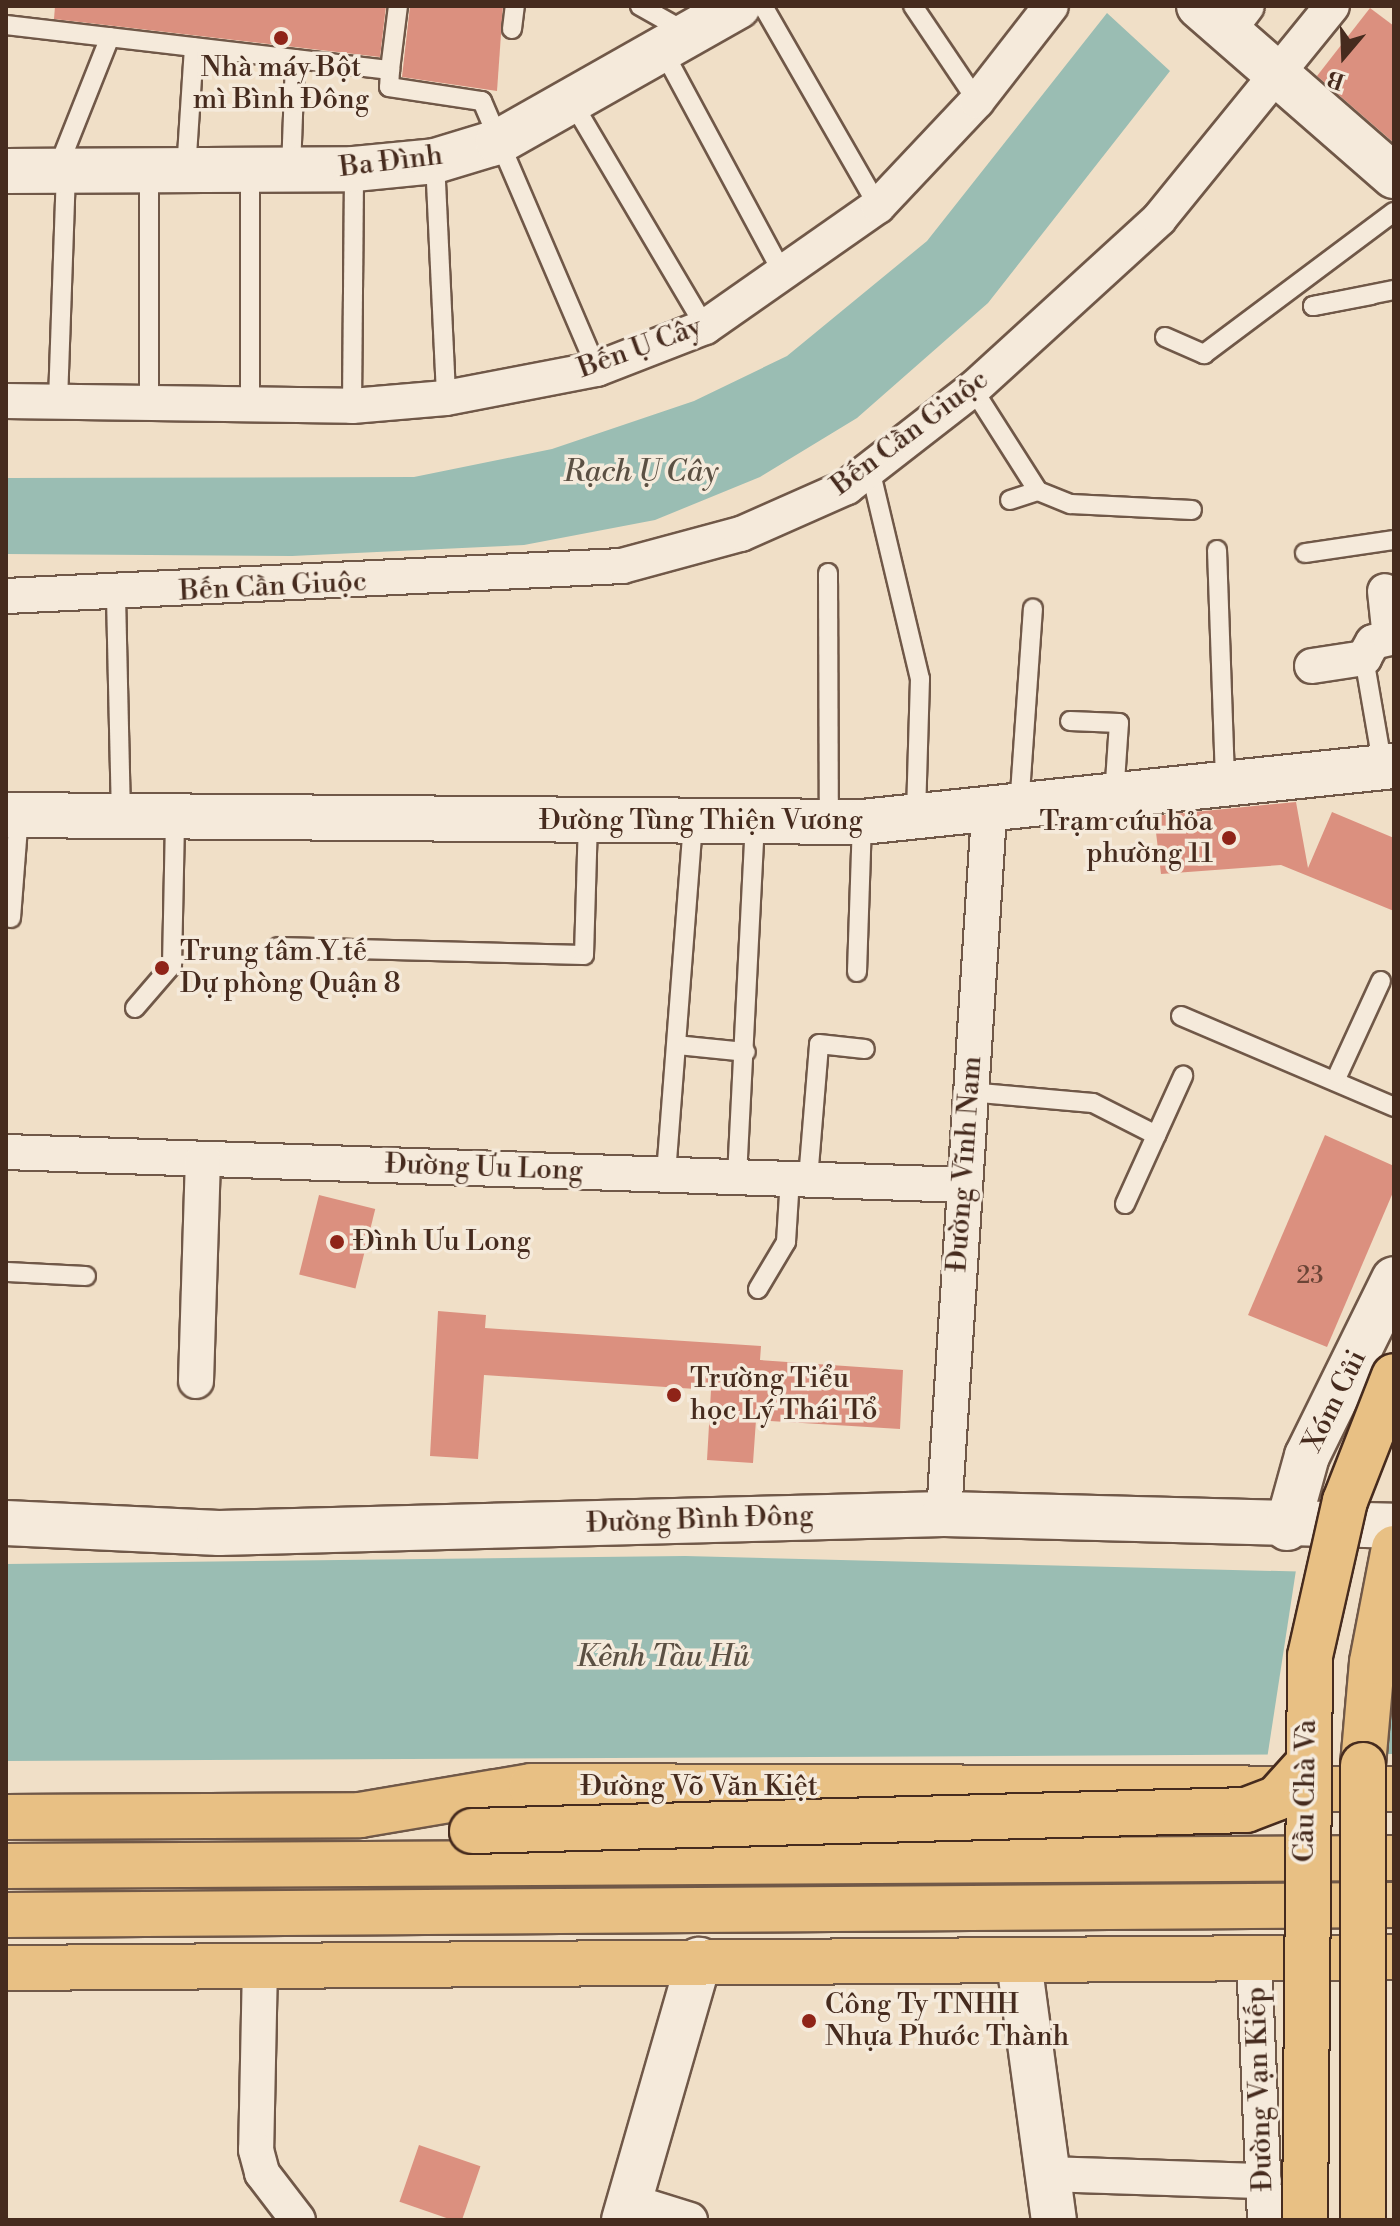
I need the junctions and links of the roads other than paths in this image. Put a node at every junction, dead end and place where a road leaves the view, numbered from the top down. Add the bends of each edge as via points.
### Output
1 (398, 6) edge
2 (515, 6) edge
3 (640, 6) edge
4 (738, 6) edge
5 (763, 6) edge
6 (913, 6) edge
7 (1051, 6) edge
8 (1332, 6) edge
9 (1221, 15) edge
10 (6, 25) edge
11 (512, 29) dead end
12 (110, 37) junction
13 (676, 42) junction
14 (194, 47) junction
15 (295, 59) junction
16 (390, 70) junction
17 (1276, 75) junction
18 (571, 100) junction
19 (977, 101) junction
20 (498, 142) junction
21 (435, 161) junction
22 (354, 169) junction
23 (61, 170) junction
24 (270, 170) junction
25 (6, 171) edge
26 (168, 171) junction
27 (1394, 176) edge
28 (878, 206) junction
29 (1394, 212) edge
30 (785, 277) junction
31 (1394, 290) edge
32 (1372, 295) dead end
33 (705, 327) junction
34 (1165, 337) dead end
35 (597, 369) junction
36 (973, 389) junction
37 (446, 398) junction
38 (6, 401) edge
39 (58, 401) junction
40 (149, 402) junction
41 (250, 405) junction
42 (352, 406) junction
43 (870, 469) junction
44 (1038, 491) junction
45 (1010, 500) dead end
46 (1192, 510) dead end
47 (1394, 540) edge
48 (1217, 550) dead end
49 (1305, 553) dead end
50 (828, 573) dead end
51 (1385, 591) dead end
52 (6, 596) edge
53 (116, 596) junction
54 (1033, 608) dead end
55 (1364, 658) junction
56 (1312, 666) dead end
57 (1070, 721) dead end
58 (1389, 767) edge
59 (1225, 787) junction
60 (1114, 800) junction
61 (1004, 812) junction
62 (12, 815) edge
63 (121, 817) junction
64 (916, 818) junction
65 (175, 819) junction
66 (588, 821) junction
67 (846, 822) junction
68 (693, 823) junction
69 (755, 823) junction
70 (11, 918) dead end
71 (278, 947) dead end
72 (857, 972) dead end
73 (1381, 981) dead end
74 (135, 1008) dead end
75 (1181, 1016) dead end
76 (677, 1045) junction
77 (865, 1049) dead end
78 (746, 1052) junction
79 (1183, 1076) dead end
80 (1335, 1081) junction
81 (969, 1092) junction
82 (1394, 1107) edge
83 (1156, 1135) junction
84 (6, 1152) edge
85 (203, 1159) junction
86 (666, 1174) junction
87 (737, 1177) junction
88 (799, 1179) junction
89 (963, 1185) junction
90 (1125, 1204) dead end
91 (6, 1272) edge
92 (86, 1276) dead end
93 (1394, 1279) edge
94 (758, 1289) dead end
95 (1394, 1376) edge
96 (196, 1381) dead end
97 (944, 1514) junction
98 (6, 1523) edge
99 (1394, 1526) edge
100 (1287, 1528) junction
101 (1394, 1548) edge
102 (1305, 1767) junction
103 (1378, 1777) edge
104 (1394, 1802) edge
105 (360, 1815) junction
106 (6, 1817) edge
107 (1394, 1858) edge
108 (6, 1866) edge
109 (1394, 1905) edge
110 (6, 1915) edge
111 (1394, 1957) edge
112 (1254, 1958) junction
113 (699, 1960) junction
114 (1019, 1962) junction
115 (260, 1965) junction
116 (6, 1968) edge
117 (1048, 2174) junction
118 (1264, 2181) junction
119 (626, 2211) edge
120 (298, 2220) edge
121 (690, 2220) edge
122 (1054, 2220) edge
123 (1265, 2220) edge
124 (1305, 2220) edge
125 (1363, 2220) edge

1 - 16 lane
2 - 11 lane
3 - 13 lane
4 - 13 street, Ba Đình
5 - 28 lane
6 - 19 lane
7 - 19 street, Bến Ụ Cây
8 - 17 street, Bến Cần Giuộc
9 - 17 street
10 - 12 lane
12 - 14 lane
12 - 23 lane
13 - 18 street, Ba Đình
13 - 30 lane
14 - 15 lane
14 - 26 lane
15 - 16 lane
15 - 24 lane
16 - 20 lane via 389,87 482,101
17 - 27 street
17 - 36 street, Bến Cần Giuộc via 1159,219
18 - 20 street, Ba Đình
18 - 33 lane
19 - 28 street, Bến Ụ Cây
20 - 21 street, Ba Đình
20 - 35 lane
21 - 22 street, Ba Đình
21 - 37 lane
22 - 24 street, Ba Đình
22 - 42 lane
23 - 25 street, Ba Đình
23 - 26 street, Ba Đình
23 - 39 lane
24 - 26 street, Ba Đình
24 - 41 lane
26 - 40 lane
28 - 30 street, Bến Ụ Cây
29 - 34 lane via 1204,354
30 - 33 street, Bến Ụ Cây
31 - 32 lane
33 - 35 street, Bến Ụ Cây
35 - 37 street, Bến Ụ Cây
36 - 43 street, Bến Cần Giuộc
36 - 44 lane
37 - 42 street, Bến Ụ Cây
38 - 39 street, Bến Ụ Cây
39 - 40 street, Bến Ụ Cây
40 - 41 street, Bến Ụ Cây
41 - 42 street, Bến Ụ Cây
43 - 53 street, Bến Cần Giuộc via 847,487 741,534 622,566
43 - 64 lane via 920,679
44 - 45 lane
44 - 46 lane via 1071,504
47 - 49 lane
48 - 59 lane
50 - 67 lane
51 - 55 street via 1392,633 1373,642
52 - 53 street, Bến Cần Giuộc
53 - 63 lane
54 - 61 lane
55 - 56 street
55 - 58 lane
57 - 60 lane via 1119,723
58 - 59 street, Đường Tùng Thiện Vương
59 - 60 street, Đường Tùng Thiện Vương
60 - 61 street, Đường Tùng Thiện Vương
61 - 64 street, Đường Tùng Thiện Vương
61 - 81 street, Đường Vĩnh Nam
62 - 63 street, Đường Tùng Thiện Vương
62 - 70 lane
63 - 65 street, Đường Tùng Thiện Vương
64 - 67 street, Đường Tùng Thiện Vương
65 - 66 street, Đường Tùng Thiện Vương
65 - 74 lane via 172,965
66 - 68 street, Đường Tùng Thiện Vương
66 - 71 lane via 584,955
67 - 69 street, Đường Tùng Thiện Vương
67 - 72 lane
68 - 69 street, Đường Tùng Thiện Vương
68 - 76 lane
69 - 78 lane
73 - 80 lane
75 - 80 lane
76 - 78 lane
76 - 86 lane
77 - 88 lane via 819,1044
78 - 87 lane
79 - 83 lane
80 - 82 lane
81 - 83 lane via 1093,1103
81 - 89 street, Đường Vĩnh Nam
83 - 90 lane
84 - 85 street, Đường Ưu Long
85 - 86 street, Đường Ưu Long
85 - 96 street
86 - 87 street, Đường Ưu Long
87 - 88 street, Đường Ưu Long
88 - 89 street, Đường Ưu Long
88 - 94 lane via 786,1242
89 - 97 street, Đường Vĩnh Nam
91 - 92 lane
93 - 100 street, Xóm Củi via 1307,1456
95 - 102 main road, Cầu Chà Và, bridge via 1345,1501 1321,1592
97 - 98 street, Đường Bình Đông via 219,1533
97 - 100 street, Đường Bình Đông
99 - 100 street, Đường Bình Đông
101 - 103 main road, Cầu Chà Và via 1372,1662
102 - 105 main road, bridge via 1277,1798 1246,1810 472,1831
102 - 124 main road, Cầu Chà Và, bridge
103 - 104 main road
103 - 105 main road, Đường Võ Văn Kiệt via 531,1786
103 - 125 main road, Cầu Chà Và, bridge
105 - 106 main road, Đường Võ Văn Kiệt
107 - 108 main road
109 - 110 main road
111 - 112 main road
112 - 114 main road
112 - 118 street, Đường Vạn Kiếp
113 - 114 main road
113 - 115 main road
113 - 119 street
114 - 117 street
115 - 116 main road
115 - 120 street via 256,2150 262,2173
117 - 118 street
117 - 122 street
118 - 123 street, Đường Vạn Kiếp
119 - 121 street

